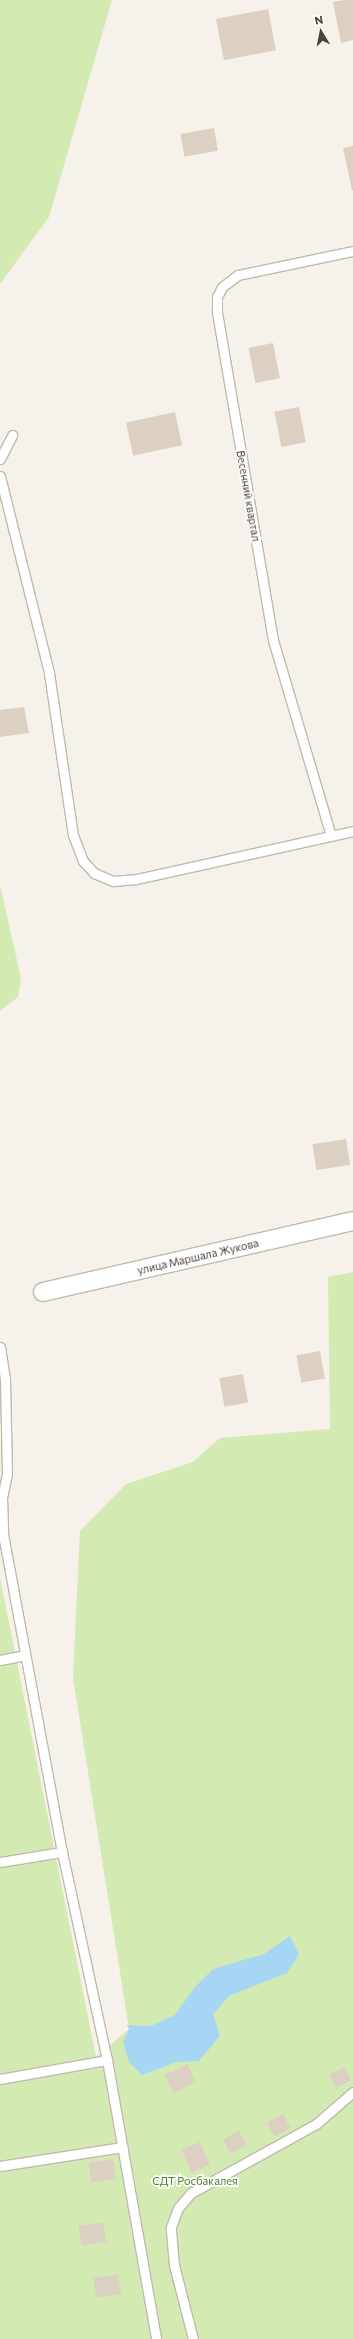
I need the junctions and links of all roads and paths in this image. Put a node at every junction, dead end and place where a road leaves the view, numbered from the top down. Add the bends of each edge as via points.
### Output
1 (353, 251) edge
2 (12, 435) dead end
3 (0, 459) edge
4 (0, 476) edge
5 (353, 831) edge
6 (331, 836) junction
7 (353, 1221) edge
8 (42, 1292) dead end
9 (0, 1347) edge
10 (3, 1474) edge
11 (25, 1655) junction
12 (0, 1660) edge
13 (62, 1852) junction
14 (0, 1862) edge
15 (107, 2060) junction
16 (0, 2079) edge
17 (353, 2092) edge
18 (123, 2147) junction
19 (0, 2166) edge
20 (156, 2339) edge
21 (194, 2339) edge

1 - 6 lane, Весенний квартал via 238,274 222,287 217,298 217,311 273,640
2 - 3 lane
4 - 6 lane via 49,673 73,835 83,861 94,873 113,881 137,879
5 - 6 lane
7 - 8 street, улица Маршала Жукова
9 - 10 lane via 5,1379
10 - 11 lane via 2,1534
11 - 12 lane
11 - 13 lane
13 - 14 lane
13 - 15 lane
15 - 16 lane
15 - 18 lane
17 - 21 lane via 316,2124 191,2193 178,2208 171,2227 174,2265
18 - 19 lane
18 - 20 lane

